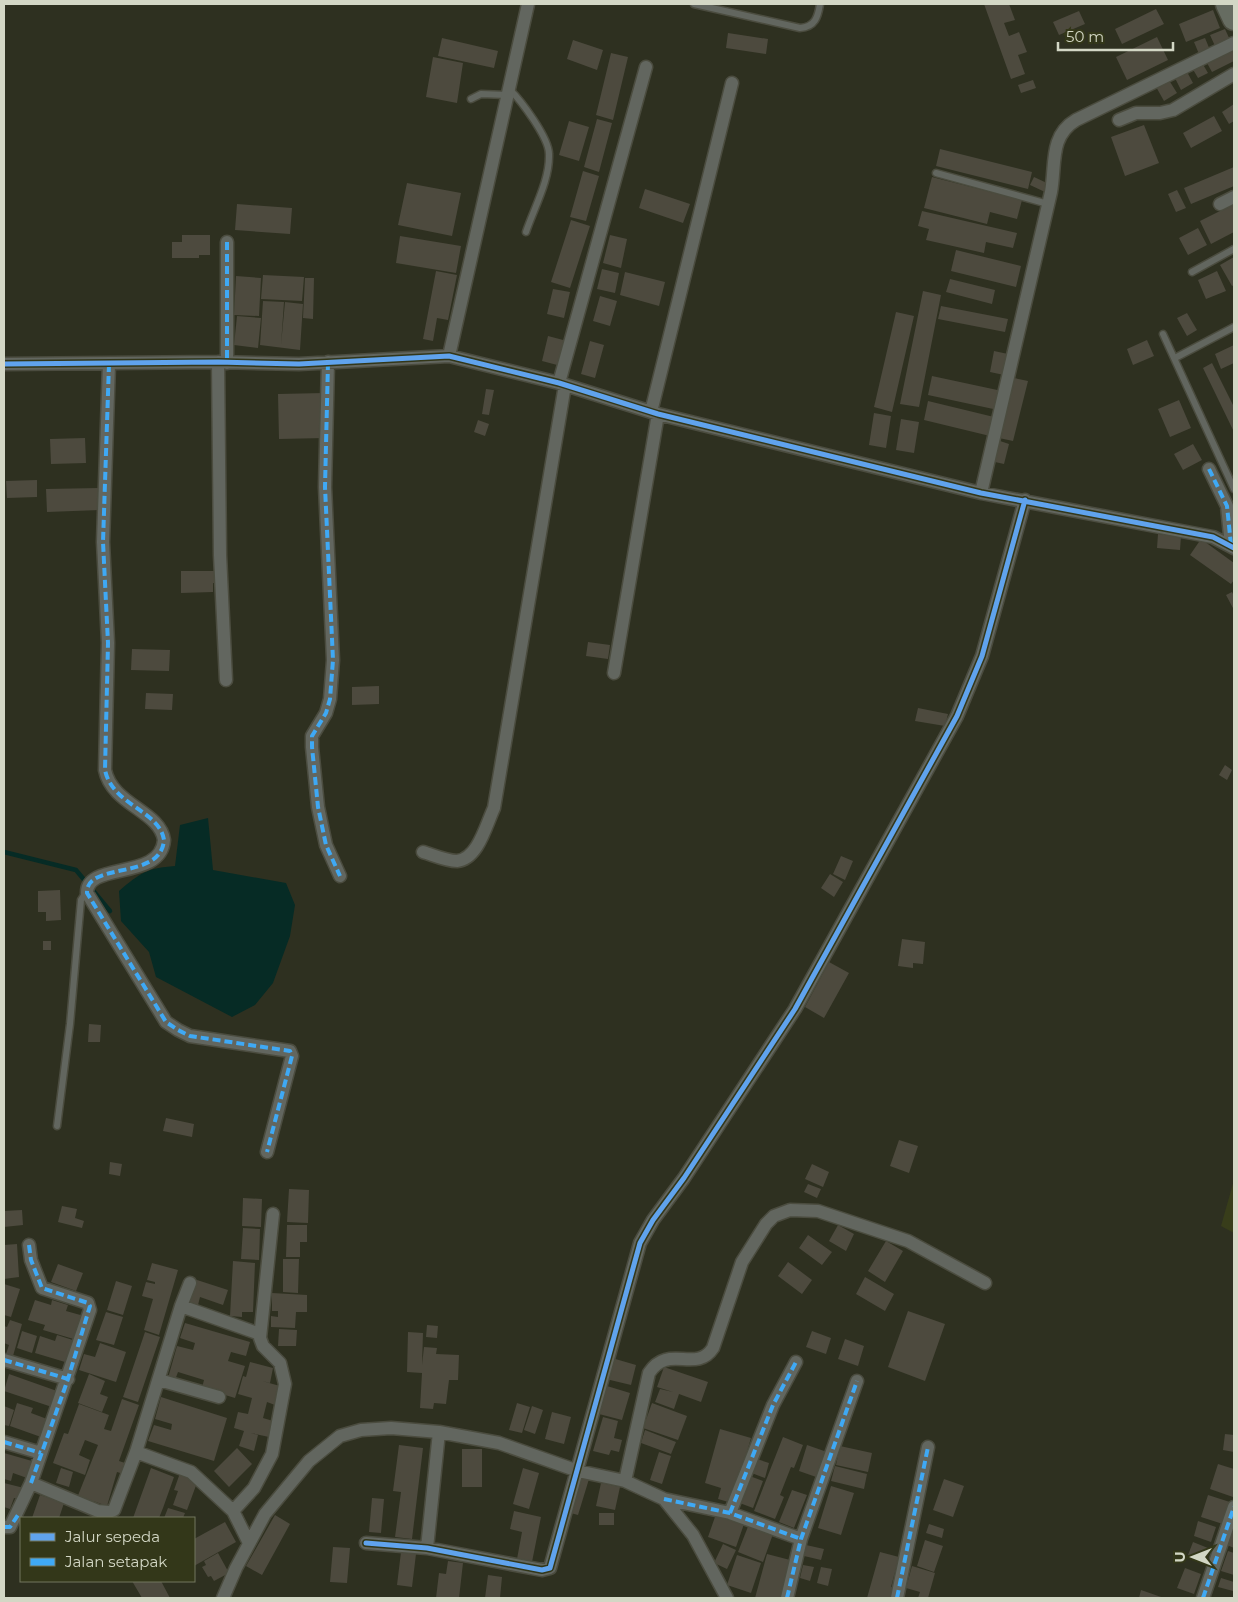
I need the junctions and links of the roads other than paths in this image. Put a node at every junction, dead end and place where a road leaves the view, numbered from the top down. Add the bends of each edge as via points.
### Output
1 (528, 4) edge
2 (695, 4) edge
3 (820, 4) edge
4 (1226, 4) edge
5 (1234, 18) edge
6 (1234, 43) edge
7 (646, 67) dead end
8 (1234, 74) edge
9 (732, 83) dead end
10 (508, 92) junction
11 (470, 99) dead end
12 (1119, 120) dead end
13 (936, 174) dead end
14 (1234, 197) edge
15 (1048, 204) junction
16 (1220, 204) dead end
17 (526, 232) dead end
18 (227, 242) dead end
19 (1234, 249) edge
20 (1192, 272) dead end
21 (1234, 327) edge
22 (1163, 334) dead end
23 (449, 356) junction
24 (1175, 358) junction
25 (223, 362) junction
26 (328, 362) junction
27 (4, 364) edge
28 (109, 364) junction
29 (562, 384) junction
30 (654, 413) junction
31 (1209, 469) dead end
32 (1234, 489) edge
33 (981, 493) junction
34 (1025, 500) junction
35 (1233, 547) edge
36 (614, 673) dead end
37 (226, 680) dead end
38 (423, 852) dead end
39 (340, 876) dead end
40 (89, 886) junction
41 (57, 1126) dead end
42 (267, 1152) dead end
43 (273, 1214) dead end
44 (29, 1245) dead end
45 (190, 1283) dead end
46 (985, 1283) dead end
47 (181, 1306) junction
48 (260, 1334) junction
49 (4, 1360) edge
50 (796, 1362) dead end
51 (68, 1379) junction
52 (159, 1380) junction
53 (857, 1381) dead end
54 (219, 1397) dead end
55 (439, 1432) junction
56 (4, 1442) edge
57 (928, 1447) dead end
58 (136, 1452) junction
59 (41, 1453) junction
60 (578, 1471) junction
61 (625, 1481) junction
62 (31, 1483) junction
63 (664, 1499) junction
64 (1234, 1507) edge
65 (233, 1511) junction
66 (730, 1513) junction
67 (4, 1527) edge
68 (801, 1539) junction
69 (249, 1543) junction
70 (366, 1543) dead end
71 (427, 1548) junction
72 (223, 1598) edge
73 (727, 1598) edge
74 (788, 1598) edge
75 (897, 1598) edge
76 (1202, 1598) edge

1 - 10 street
2 - 3 lane via 800,28 811,26
4 - 5 highway
6 - 15 street via 1068,124 1056,143
7 - 29 street
8 - 12 street via 1173,110 1136,113
9 - 30 street
10 - 11 lane via 480,94
10 - 17 lane via 524,104 549,152 547,171
10 - 23 street
13 - 15 lane
14 - 16 street
15 - 33 street
18 - 25 street
19 - 20 lane
21 - 24 lane
22 - 24 lane
23 - 26 street
23 - 29 street
24 - 32 lane
25 - 26 street
25 - 28 street
25 - 37 street via 220,555
26 - 39 street via 325,487 334,660 330,699 326,713 312,736 312,747 326,845
27 - 28 street
28 - 40 street via 103,542 108,643 105,770 111,787 157,826 164,840 161,853 147,864 100,876
29 - 30 street
29 - 38 street via 494,808 474,851 464,859 455,861
30 - 33 street
30 - 36 street
31 - 35 street via 1227,506
33 - 34 street
34 - 35 street via 1213,537
34 - 60 street via 982,656 957,716 795,1009 640,1243
40 - 41 lane via 80,900 70,1024
40 - 42 street via 166,1022 190,1036 288,1049 292,1056
43 - 48 street
44 - 51 street via 42,1288 90,1306
45 - 47 street
46 - 61 street via 908,1241 818,1210 798,1208 774,1216 742,1262 708,1355 699,1359 666,1358 654,1364 649,1373
47 - 48 street
47 - 52 street
48 - 65 street via 262,1344 283,1370 285,1384 266,1470
49 - 51 street
50 - 66 street via 773,1406
51 - 59 street
52 - 54 street
52 - 58 street
53 - 68 street
55 - 60 street via 499,1443
55 - 69 street via 391,1428 360,1430 340,1436 310,1461 281,1493
55 - 71 street
56 - 59 street
57 - 75 street
58 - 62 street via 118,1505 109,1512 93,1509
58 - 65 street via 191,1472
59 - 62 street
60 - 61 street
60 - 71 street via 548,1569
61 - 63 street
62 - 67 street via 14,1521 10,1527
63 - 66 street
63 - 73 street via 693,1535
64 - 76 street
65 - 69 street
66 - 68 street
68 - 74 street
69 - 72 street
70 - 71 street

